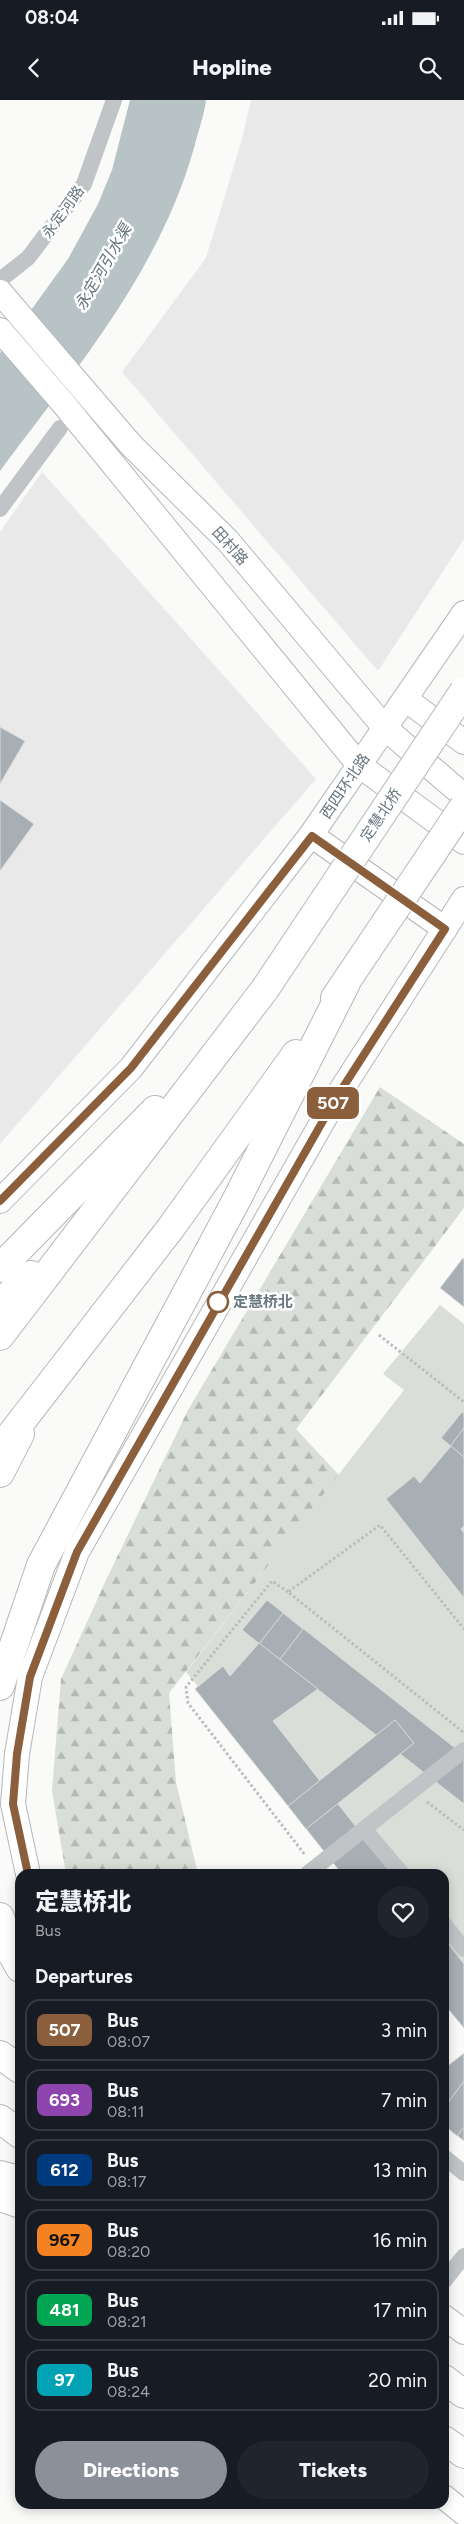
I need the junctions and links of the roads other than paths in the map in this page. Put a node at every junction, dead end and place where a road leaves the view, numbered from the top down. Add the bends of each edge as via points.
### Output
1 (114, 100) edge
2 (2, 291) edge
3 (0, 330) edge
4 (60, 428) dead end
5 (0, 509) edge
6 (464, 613) edge
7 (464, 691) edge
8 (405, 699) junction
9 (385, 728) junction
10 (464, 742) edge
11 (360, 765) junction
12 (464, 796) edge
13 (464, 806) edge
14 (312, 836) junction
15 (464, 842) edge
16 (464, 899) edge
17 (445, 929) junction
18 (346, 983) junction
19 (233, 1030) junction
20 (0, 1201) edge
21 (89, 1221) junction
22 (0, 1268) edge
23 (0, 1303) edge
24 (0, 1336) edge
25 (36, 1403) junction
26 (0, 1449) edge
27 (0, 1473) edge
28 (0, 1686) edge
29 (464, 1750) edge
30 (7, 1814) edge
31 (364, 1829) junction
32 (26, 1869) edge
33 (314, 1869) edge
34 (398, 1869) edge
35 (0, 1917) edge
36 (449, 1930) edge
37 (464, 1949) edge
38 (15, 1960) edge
39 (0, 2055) edge
40 (15, 2066) edge
41 (0, 2119) edge
42 (15, 2130) edge
43 (449, 2161) edge
44 (464, 2173) edge
45 (0, 2174) edge
46 (15, 2178) edge
47 (0, 2199) edge
48 (15, 2204) edge
49 (464, 2256) edge
50 (449, 2275) edge
51 (449, 2321) edge
52 (464, 2332) edge
53 (449, 2383) edge
54 (464, 2394) edge
55 (449, 2444) edge
56 (464, 2454) edge
57 (449, 2501) edge
58 (464, 2513) edge

1 - 2 street, 永定河路 via 84,184
2 - 9 main road, 田村路 via 131,445 228,541
3 - 11 main road
4 - 5 street
6 - 8 main road, 西四环北路
7 - 19 highway, 定慧北桥, bridge via 265,989
8 - 9 main road, 西四环北路
8 - 10 main road
9 - 11 main road, 西四环北路
9 - 12 main road, 田村路
11 - 14 main road, 西四环北路
11 - 15 main road
13 - 18 highway, bridge
14 - 17 main road
14 - 20 main road, 西四环北路 via 131,1068
16 - 17 main road
17 - 30 main road via 336,1098 77,1552 30,1677
18 - 25 highway via 170,1229
18 - 28 highway via 238,1197 41,1565
19 - 21 highway
19 - 22 highway
21 - 23 highway
21 - 24 highway
25 - 26 highway
25 - 27 highway
29 - 31 street
30 - 32 main road
31 - 33 street
31 - 34 street
35 - 38 highway
36 - 37 street
39 - 40 highway
41 - 42 highway
43 - 44 street
45 - 46 highway
47 - 48 main road
49 - 50 street
51 - 52 main road
53 - 54 highway
55 - 56 highway
57 - 58 main road

